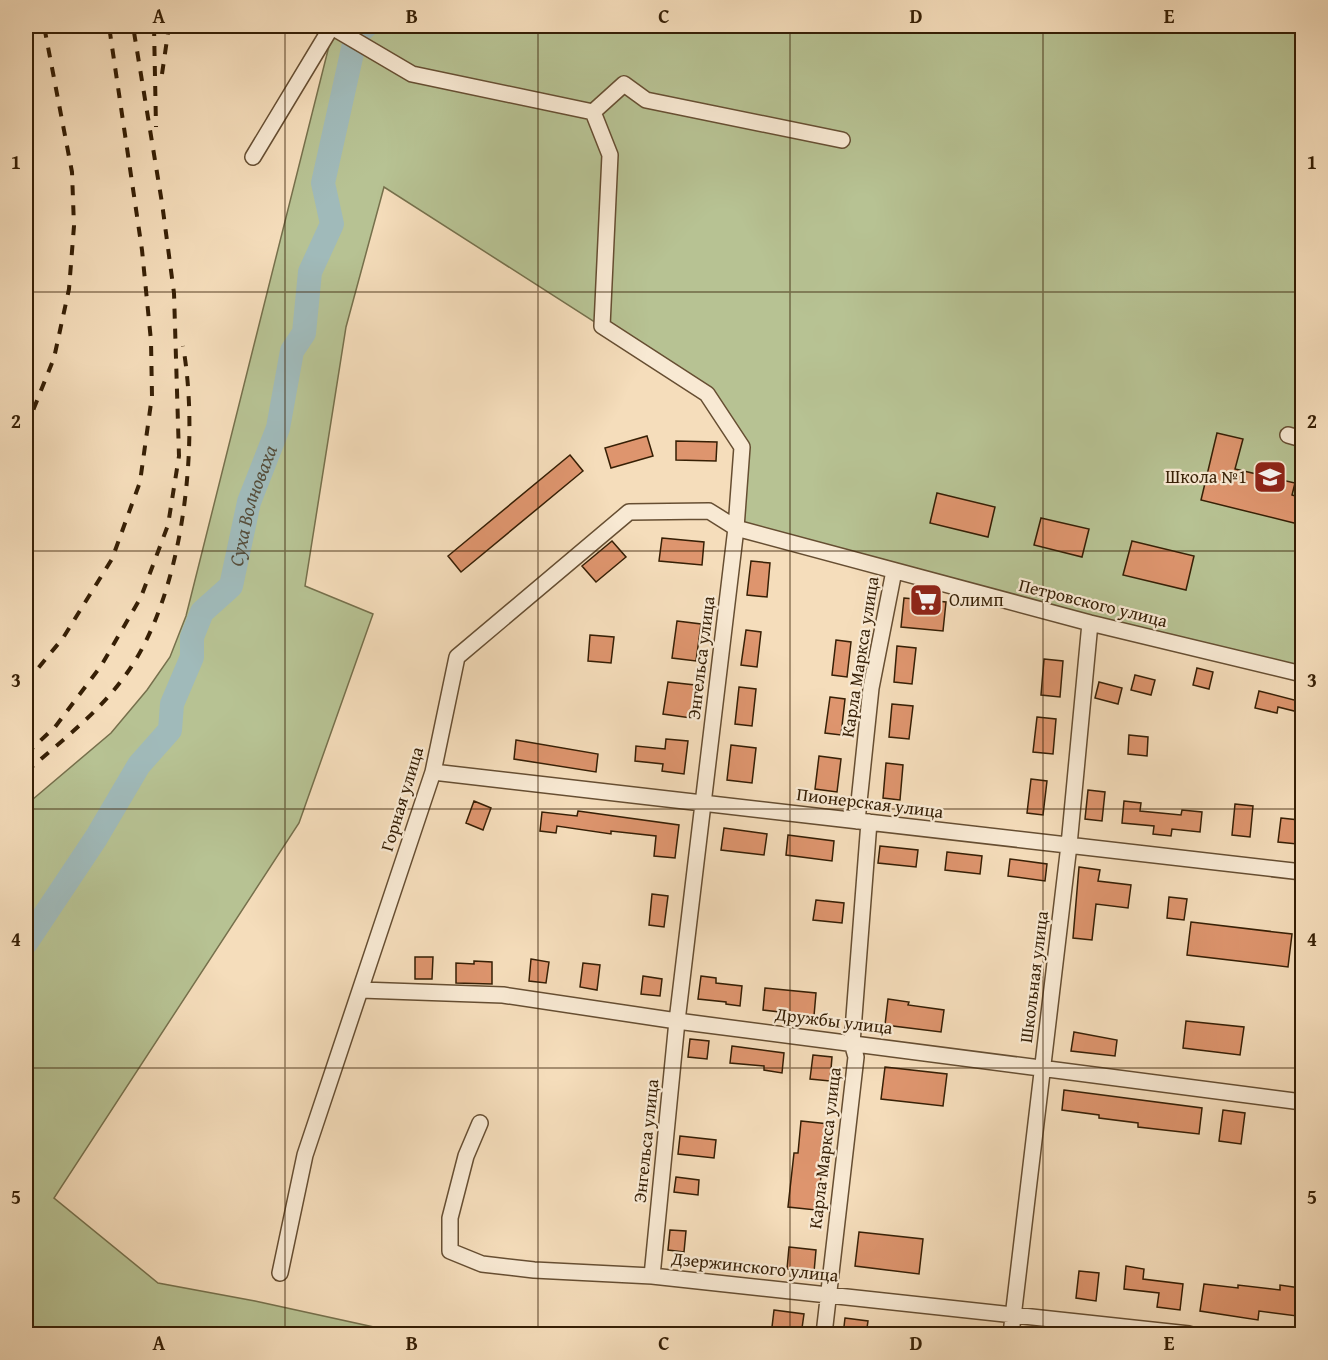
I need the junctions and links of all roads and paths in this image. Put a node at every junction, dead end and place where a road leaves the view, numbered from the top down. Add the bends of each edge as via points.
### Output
1 (332, 26) edge
2 (593, 112) junction
3 (842, 140) dead end
4 (253, 157) dead end
5 (736, 528) junction
6 (894, 571) junction
7 (1090, 623) junction
8 (1302, 674) edge
9 (433, 772) junction
10 (704, 803) junction
11 (863, 822) junction
12 (1069, 845) junction
13 (1302, 872) edge
14 (361, 990) junction
15 (677, 1021) junction
16 (852, 1043) junction
17 (1042, 1068) junction
18 (1302, 1102) edge
19 (480, 1124) dead end
20 (280, 1273) dead end
21 (652, 1276) junction
22 (828, 1295) junction
23 (1013, 1315) junction
24 (824, 1335) edge
25 (1011, 1335) edge
26 (1189, 1335) edge

1 - 2 street via 412,74
1 - 4 street
2 - 3 street via 624,84 646,99
2 - 5 street, Энгельса улица via 610,155 602,326 707,394 713,403 742,447
5 - 6 street, Петровского улица
5 - 9 street, Горная улица via 710,511 629,512 457,657
5 - 10 street, Энгельса улица
6 - 7 street, Петровского улица
6 - 11 street, Карла Маркса улица via 871,688
7 - 8 street, Петровского улица
7 - 12 street, Школьная улица
9 - 10 street, Пионерская улица
9 - 14 street, Горная улица
10 - 11 street, Пионерская улица
10 - 15 street, Энгельса улица
11 - 12 street, Пионерская улица
11 - 16 street, Карла Маркса улица
12 - 13 street, Пионерская улица
12 - 17 street, Школьная улица
14 - 15 street, Дружбы улица via 503,995
14 - 20 street, Горная улица via 305,1155
15 - 16 street, Дружбы улица
15 - 21 street, Энгельса улица
16 - 17 street, Дружбы улица
16 - 22 street, Карла Маркса улица via 856,1057
17 - 18 street, Дружбы улица
17 - 23 street, Школьная улица
19 - 21 street, Дзержинского улица via 466,1156 450,1218 450,1251 482,1264
21 - 22 street, Дзержинского улица
22 - 23 street, Дзержинского улица
22 - 24 street, Карла Маркса улица
23 - 25 street, Школьная улица
23 - 26 street, Дзержинского улица

